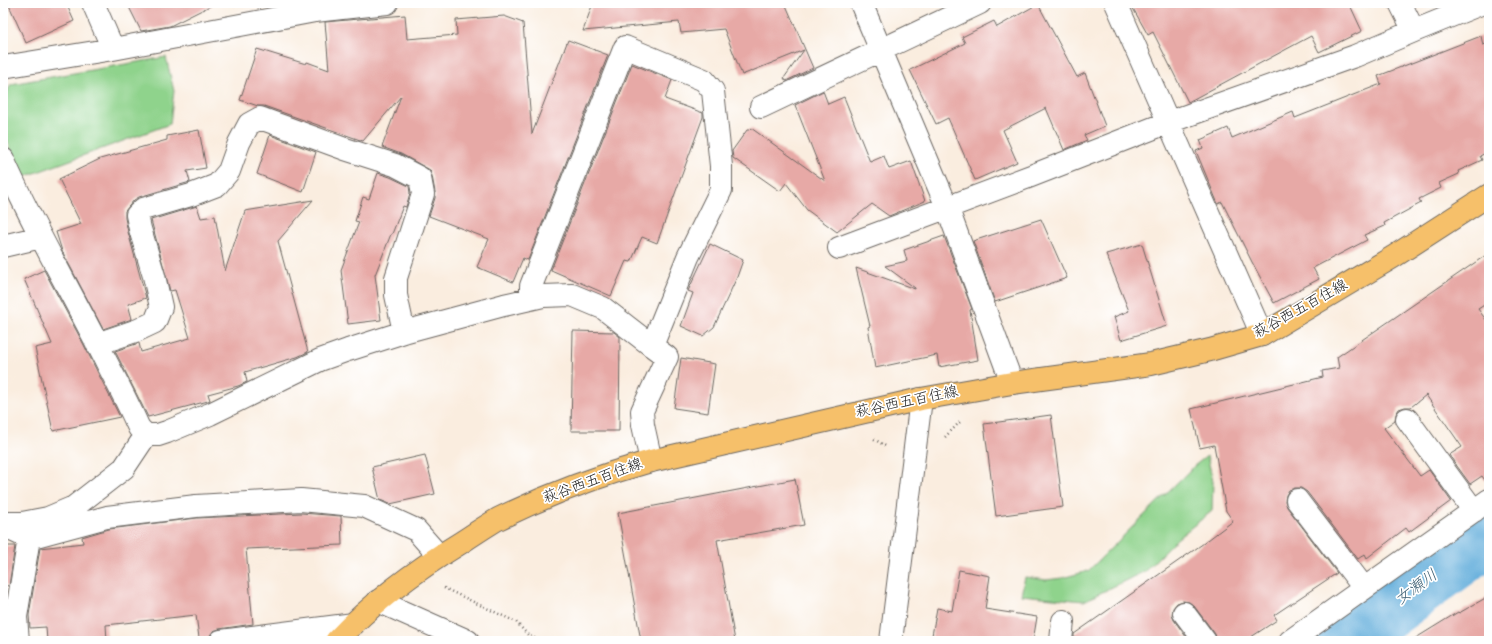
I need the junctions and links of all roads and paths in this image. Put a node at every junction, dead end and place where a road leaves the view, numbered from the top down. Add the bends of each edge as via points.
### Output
1 (93, 3) edge
2 (387, 3) edge
3 (861, 3) edge
4 (980, 3) edge
5 (1116, 3) edge
6 (1400, 3) edge
7 (1483, 3) edge
8 (1414, 31) junction
9 (113, 49) junction
10 (880, 50) junction
11 (3, 67) edge
12 (761, 107) dead end
13 (1168, 122) junction
14 (3, 159) edge
15 (1489, 195) edge
16 (947, 207) junction
17 (41, 237) junction
18 (3, 246) edge
19 (839, 248) dead end
20 (531, 298) junction
21 (404, 332) junction
22 (1262, 335) junction
23 (97, 344) junction
24 (652, 346) junction
25 (1012, 383) junction
26 (921, 399) junction
27 (1407, 420) dead end
28 (146, 435) junction
29 (874, 438) dead end
30 (892, 450) dead end
31 (651, 461) junction
32 (1297, 500) dead end
33 (1481, 506) edge
34 (3, 525) edge
35 (29, 538) junction
36 (440, 556) junction
37 (414, 574) junction
38 (1364, 588) junction
39 (378, 601) junction
40 (1184, 613) dead end
41 (354, 624) junction
42 (18, 641) edge
43 (221, 641) edge
44 (336, 641) edge
45 (468, 641) edge
46 (541, 641) edge
47 (891, 641) edge
48 (1205, 641) edge
49 (1290, 641) edge

1 - 9 street
2 - 9 street via 316,11
3 - 10 street
4 - 10 street
5 - 13 street
6 - 8 street
7 - 8 street
8 - 13 street via 1355,56
9 - 11 street
10 - 12 street
10 - 16 street
13 - 16 street
13 - 22 street
14 - 17 street
15 - 22 main road, 萩谷西五百住線 via 1393,257
16 - 19 street
16 - 25 street
17 - 18 street
17 - 23 street
20 - 21 street
20 - 24 street via 572,295 603,308
20 - 24 street via 531,286 625,47 704,80 713,91 721,166 720,190 688,257
21 - 23 street via 396,295 396,278 423,194 420,178 395,165 260,118 250,124 228,171 217,185 143,209 137,215 161,307 155,322
21 - 28 street via 320,360 210,414 158,435
22 - 25 main road, 萩谷西五百住線 via 1151,364
23 - 28 street via 139,428
24 - 31 street via 667,357 642,411
25 - 26 main road, 萩谷西五百住線
26 - 31 main road, 萩谷西五百住線
26 - 47 street
27 - 33 street
28 - 34 street via 124,468 74,508 48,518
29 - 30 path
31 - 36 main road, 萩谷西五百住線 via 622,469 497,520
32 - 38 street
33 - 38 street
34 - 35 street
35 - 36 street via 107,517 196,506 300,500 364,506 416,530
35 - 42 street via 16,617
36 - 37 main road, 萩谷西五百住線
37 - 39 main road, 萩谷西五百住線
37 - 46 path via 516,622 528,635
38 - 49 street
39 - 41 main road, 萩谷西五百住線
39 - 45 street
40 - 48 street
41 - 43 street
41 - 44 main road, 萩谷西五百住線

